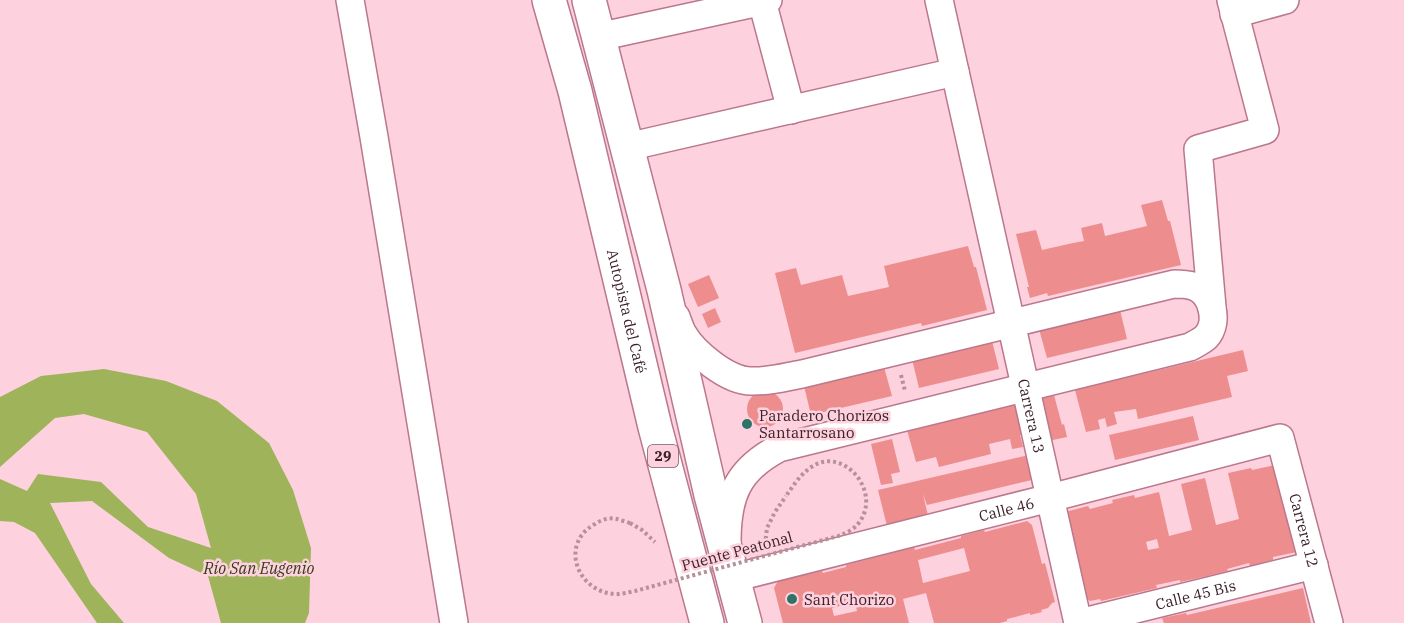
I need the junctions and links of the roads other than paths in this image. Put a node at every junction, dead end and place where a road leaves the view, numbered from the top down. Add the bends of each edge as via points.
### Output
1 (350, 0) edge
2 (549, 0) edge
3 (589, 0) edge
4 (939, 0) edge
5 (1285, 0) edge
6 (765, 1) edge
7 (1232, 7) edge
8 (598, 37) junction
9 (955, 72) junction
10 (791, 110) junction
11 (627, 147) junction
12 (664, 290) junction
13 (1212, 307) junction
14 (1010, 324) junction
15 (1024, 387) junction
16 (1280, 438) joint
17 (1050, 498) junction
18 (1314, 565) junction
19 (730, 568) junction
20 (454, 623) edge
21 (707, 623) edge
22 (745, 623) edge
23 (1078, 623) edge
24 (1329, 623) edge

1 - 20 street
2 - 21 highway, Autopista del Café / 29
3 - 8 highway, 29
4 - 9 street, Carrera 13
5 - 7 street
6 - 8 street
6 - 10 street
7 - 13 street via 1265,130 1198,149
8 - 11 highway, 29
9 - 10 street
9 - 14 street, Carrera 13
10 - 11 street
11 - 12 highway, 29
12 - 14 street via 684,335 700,355 732,376 748,381 802,374
12 - 19 highway, 29
13 - 14 street via 1195,286 1174,284
13 - 15 street via 1214,323 1206,338 1190,347
14 - 15 street, Carrera 13
15 - 17 street, Carrera 13
15 - 19 street via 779,448 763,457 740,480 732,501 727,525
16 - 17 street, Calle 46
16 - 18 street, Carrera 12
17 - 19 street, Calle 46 via 768,569
17 - 23 street, Carrera 13
18 - 23 street, Calle 45 Bis
18 - 24 street, Carrera 12
19 - 22 highway, 29

